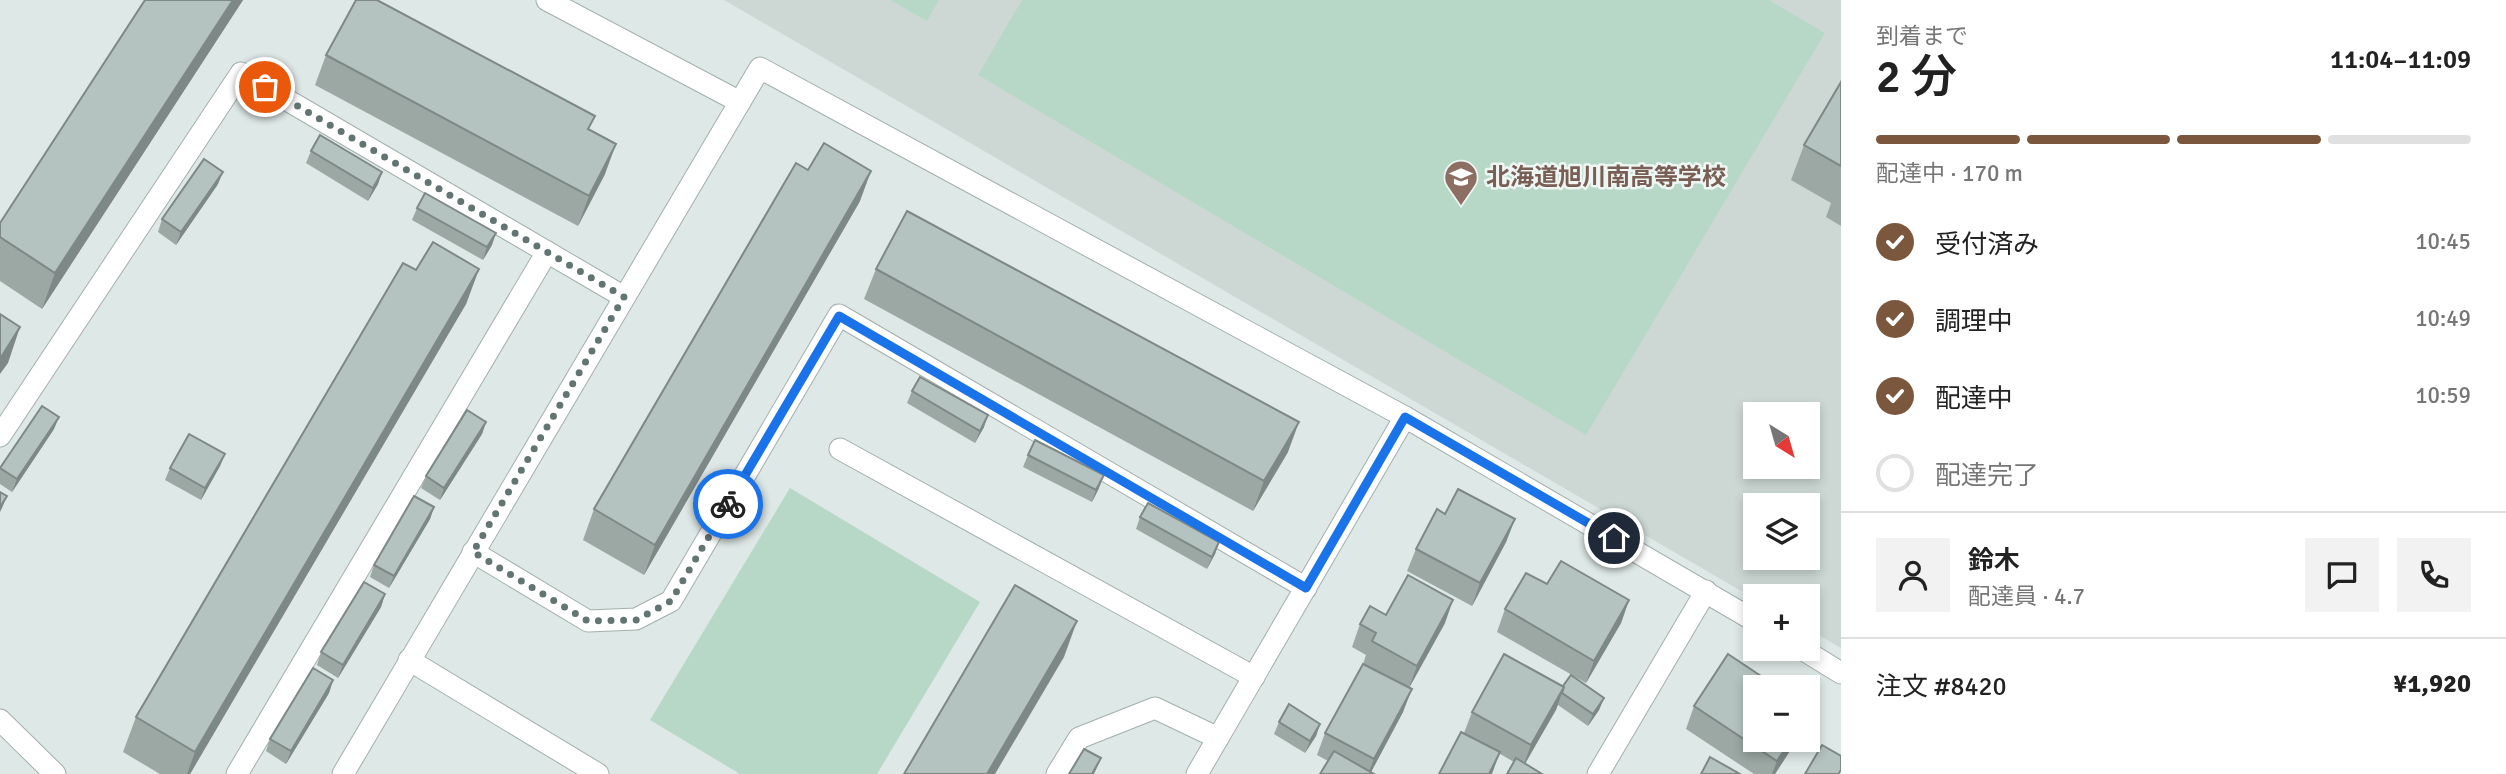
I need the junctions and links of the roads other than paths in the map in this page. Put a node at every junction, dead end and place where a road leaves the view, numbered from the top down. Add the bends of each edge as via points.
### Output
1 (547, 0) edge
2 (740, 102) junction
3 (547, 252) junction
4 (624, 297) junction
5 (1405, 417) junction
6 (0, 436) edge
7 (840, 449) dead end
8 (473, 552) junction
9 (1306, 588) junction
10 (1706, 591) junction
11 (1743, 614) edge
12 (409, 660) junction
13 (1820, 660) edge
14 (1841, 673) edge
15 (1254, 677) junction
16 (0, 720) edge
17 (1218, 738) junction
18 (42, 769) edge
19 (237, 774) edge
20 (343, 774) edge
21 (598, 774) edge
22 (1057, 774) edge
23 (1197, 774) edge
24 (1598, 774) edge

1 - 2 street
2 - 4 street
2 - 5 street via 760,68
3 - 4 street
3 - 6 street via 241,73
3 - 19 street
4 - 8 street
5 - 9 street
5 - 10 street
7 - 15 street
8 - 9 street via 588,621 636,620 671,601 839,316
8 - 12 street
9 - 15 street
10 - 11 street
10 - 24 street
12 - 20 street
12 - 21 street
13 - 14 street
15 - 17 street
16 - 18 street
17 - 22 street via 1155,708 1079,737
17 - 23 street

